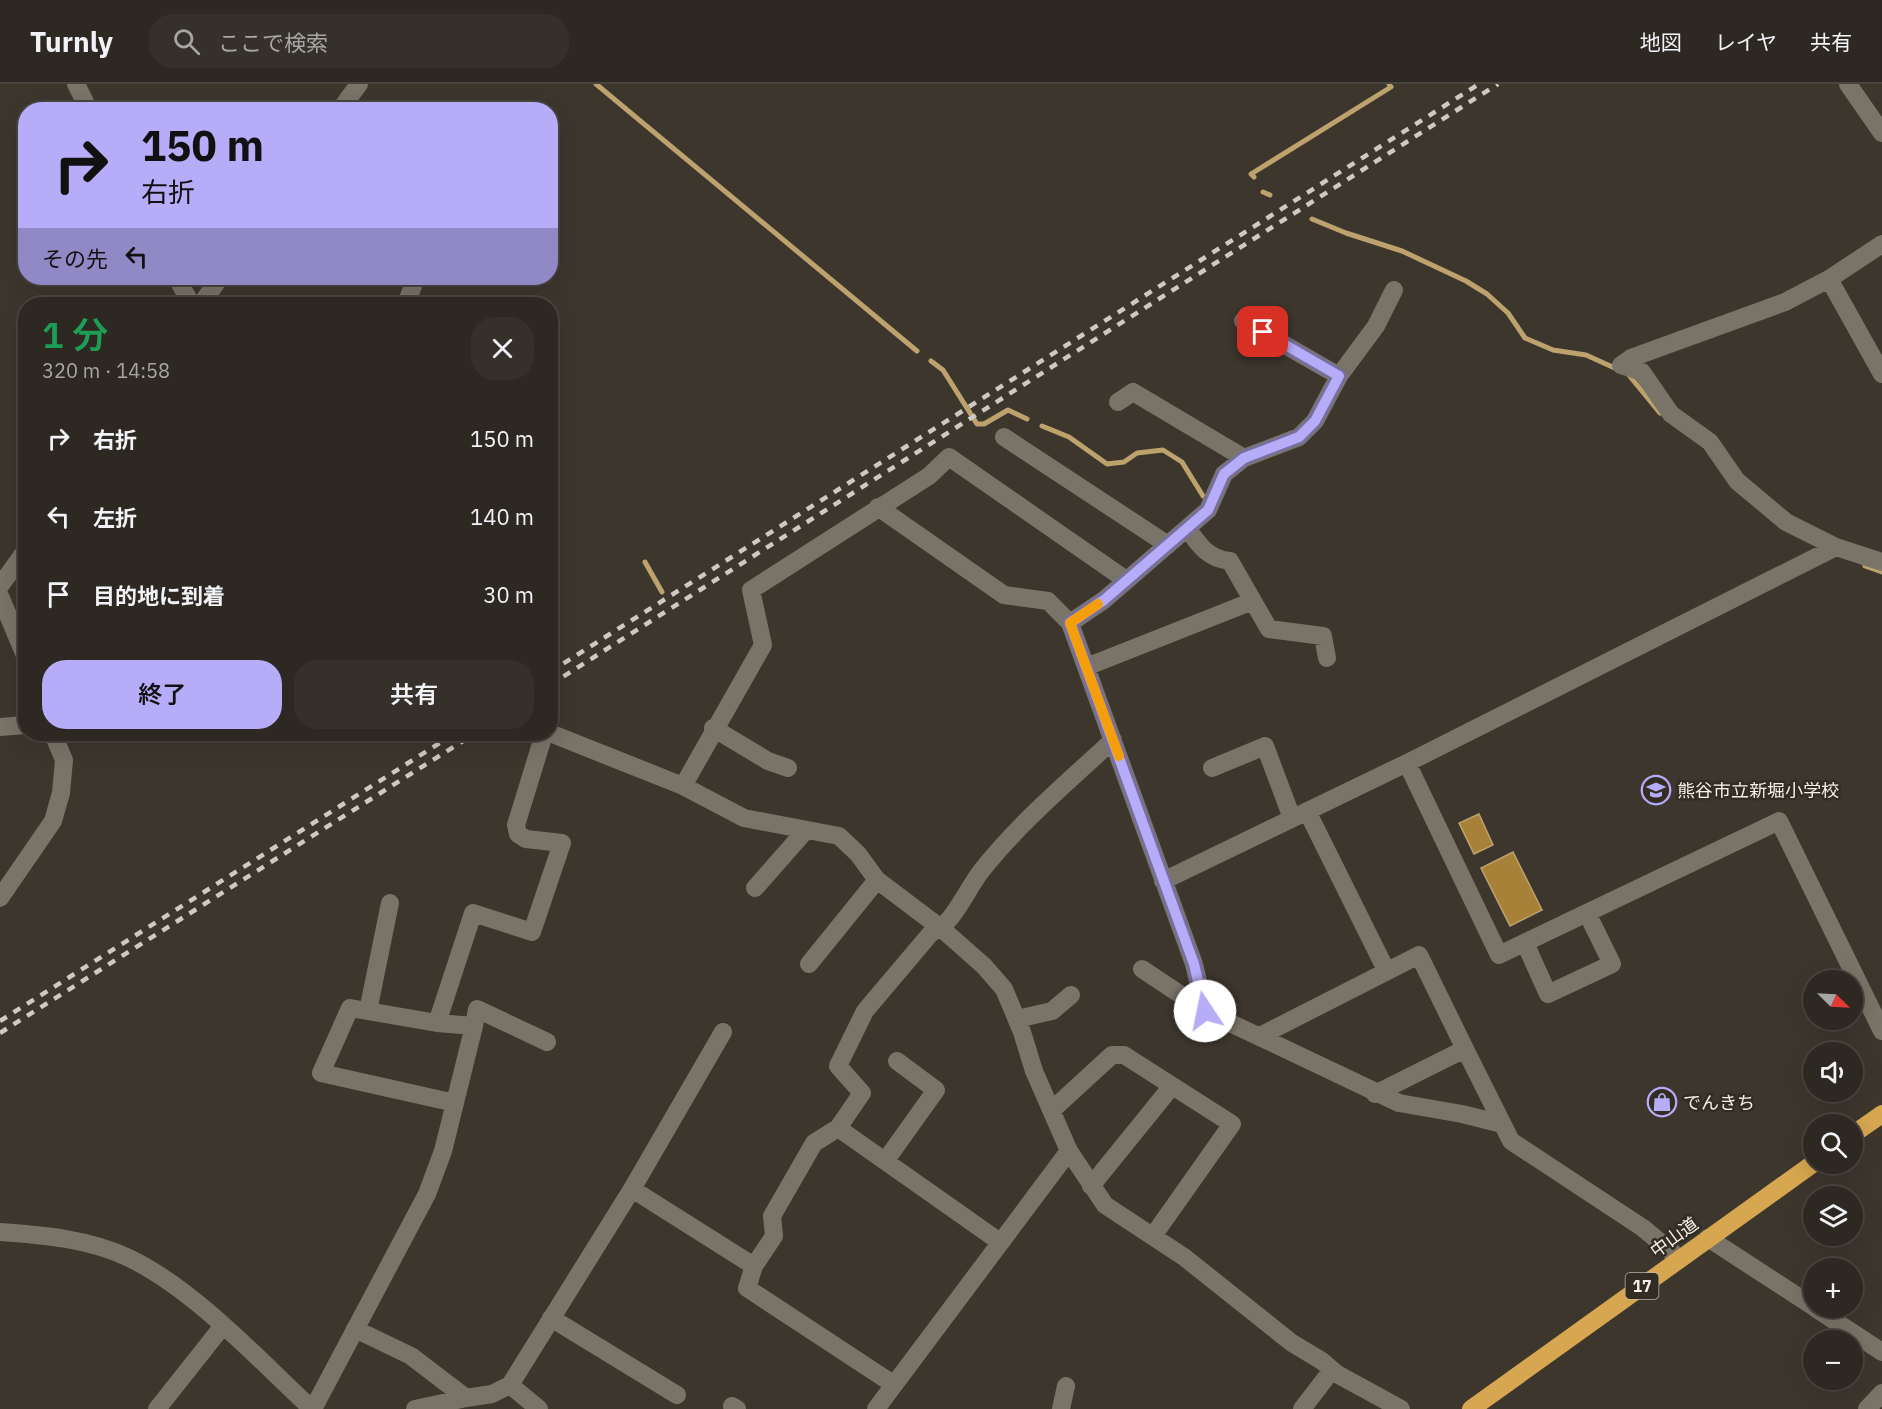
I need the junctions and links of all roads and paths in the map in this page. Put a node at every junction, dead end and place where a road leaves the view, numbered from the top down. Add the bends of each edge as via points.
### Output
1 (76, 84) edge
2 (359, 84) edge
3 (1848, 84) edge
4 (85, 102) edge
5 (346, 102) edge
6 (1882, 133) edge
7 (1882, 244) edge
8 (1829, 279) junction
9 (1394, 290) dead end
10 (1244, 321) dead end
11 (1882, 374) edge
12 (1339, 376) junction
13 (1118, 402) dead end
14 (1004, 437) dead end
15 (1244, 458) junction
16 (878, 507) junction
17 (1187, 528) junction
18 (1168, 545) junction
19 (1836, 547) junction
20 (18, 561) edge
21 (1882, 562) edge
22 (1126, 580) junction
23 (0, 586) edge
24 (0, 596) edge
25 (1253, 601) junction
26 (1070, 623) junction
27 (18, 639) edge
28 (1327, 658) dead end
29 (1086, 667) junction
30 (18, 726) edge
31 (0, 727) edge
32 (713, 728) junction
33 (558, 736) edge
34 (1113, 740) junction
35 (56, 741) edge
36 (542, 741) edge
37 (1407, 763) junction
38 (788, 768) dead end
39 (1212, 768) dead end
40 (683, 786) junction
41 (1299, 814) junction
42 (806, 830) junction
43 (877, 880) junction
44 (1163, 881) junction
45 (755, 888) dead end
46 (0, 898) edge
47 (390, 903) dead end
48 (1587, 913) junction
49 (942, 929) junction
50 (1525, 943) junction
51 (809, 964) dead end
52 (1142, 969) dead end
53 (1386, 970) junction
54 (1071, 995) dead end
55 (368, 1011) junction
56 (1205, 1011) junction
57 (1017, 1019) junction
58 (437, 1023) junction
59 (474, 1026) junction
60 (1882, 1031) edge
61 (723, 1032) dead end
62 (1260, 1036) junction
63 (547, 1042) dead end
64 (1465, 1049) junction
65 (897, 1061) dead end
66 (1172, 1086) junction
67 (1375, 1094) junction
68 (455, 1103) junction
69 (1052, 1110) junction
70 (1882, 1114) edge
71 (1502, 1124) junction
72 (1863, 1127) edge
73 (838, 1128) junction
74 (1069, 1151) junction
75 (886, 1160) junction
76 (1803, 1171) edge
77 (1091, 1186) junction
78 (632, 1189) junction
79 (0, 1232) edge
80 (1153, 1236) junction
81 (1708, 1238) junction
82 (1000, 1242) junction
83 (1680, 1259) junction
84 (754, 1266) junction
85 (1803, 1301) edge
86 (551, 1318) junction
87 (1829, 1318) edge
88 (222, 1327) junction
89 (355, 1329) junction
90 (1882, 1352) edge
91 (1332, 1370) junction
92 (510, 1384) junction
93 (893, 1384) junction
94 (1066, 1386) dead end
95 (1882, 1393) edge
96 (676, 1395) dead end
97 (466, 1398) junction
98 (157, 1409) edge
99 (312, 1409) edge
100 (415, 1409) edge
101 (539, 1409) edge
102 (876, 1409) edge
103 (1061, 1409) edge
104 (1302, 1409) edge
105 (1401, 1409) edge
106 (1471, 1409) edge
107 (1867, 1409) edge

1 - 4 street
2 - 5 street
3 - 6 street
7 - 8 street
8 - 11 street
8 - 19 street via 1785,302 1621,365 1642,372 1671,414 1710,442 1737,481 1786,522
9 - 12 street via 1376,326
10 - 12 street
12 - 15 street via 1315,421 1299,437
13 - 15 street via 1133,392
14 - 18 street
15 - 17 street via 1224,474 1208,510
16 - 22 street via 929,476 949,457
16 - 26 street via 1004,596 1048,602
16 - 32 street via 751,590 763,645
17 - 18 street
17 - 25 street via 1204,551 1218,560 1230,561
18 - 22 street
19 - 21 street
19 - 37 street
20 - 23 street
22 - 26 street
24 - 27 street
25 - 28 street via 1269,629 1323,636
25 - 29 street
26 - 29 street
29 - 34 street
30 - 31 street
32 - 38 street via 768,761
32 - 40 street
33 - 40 street
34 - 44 street
34 - 49 street via 1007,838 971,883
35 - 46 street via 64,760 53,821
36 - 58 street via 516,825 518,834 526,839 562,843 532,932 473,913
37 - 41 street
37 - 50 street via 1499,955
39 - 41 street via 1265,746
40 - 42 street via 744,818
41 - 44 street
41 - 53 street
42 - 43 street via 839,836
42 - 45 street
43 - 49 street
43 - 51 street
44 - 56 street via 1194,964
47 - 55 street
48 - 50 street
48 - 50 street via 1612,963 1590,974 1548,994
48 - 60 street via 1779,821
49 - 57 street via 1004,988
49 - 73 street via 931,933 865,1011 838,1066 862,1093
52 - 56 street
53 - 62 street
53 - 64 street via 1419,955
54 - 57 street via 1052,1011
55 - 58 street
55 - 68 street via 350,1008 321,1073
56 - 62 street
57 - 69 street
58 - 59 street
59 - 63 street via 477,1009
59 - 68 street
61 - 78 street
62 - 67 street
64 - 67 street
64 - 71 street
65 - 75 street via 936,1090
66 - 69 street via 1124,1055 1112,1055
66 - 77 street
66 - 80 street via 1232,1124
67 - 71 street via 1399,1103
68 - 89 street via 427,1194
69 - 74 street
70 - 72 highway
71 - 83 street via 1511,1141 1643,1228
73 - 75 street
73 - 84 street via 814,1143 772,1216 774,1236
74 - 77 street
74 - 82 street
75 - 82 street
76 - 81 highway, 中山道 / 17
77 - 80 street via 1105,1205
78 - 84 street
78 - 86 street
79 - 88 street via 78,1241 129,1258 181,1289
80 - 91 street
81 - 83 highway, 中山道 / 17
81 - 85 street
82 - 93 street
83 - 106 highway, 中山道 / 17
84 - 93 street via 747,1288
86 - 92 street
86 - 96 street
87 - 90 street
88 - 98 street
88 - 99 street
89 - 97 street via 411,1356
89 - 99 street
91 - 104 street
91 - 105 street
92 - 97 street via 492,1394
92 - 101 street
93 - 102 street
94 - 103 street
95 - 107 street
97 - 100 street

